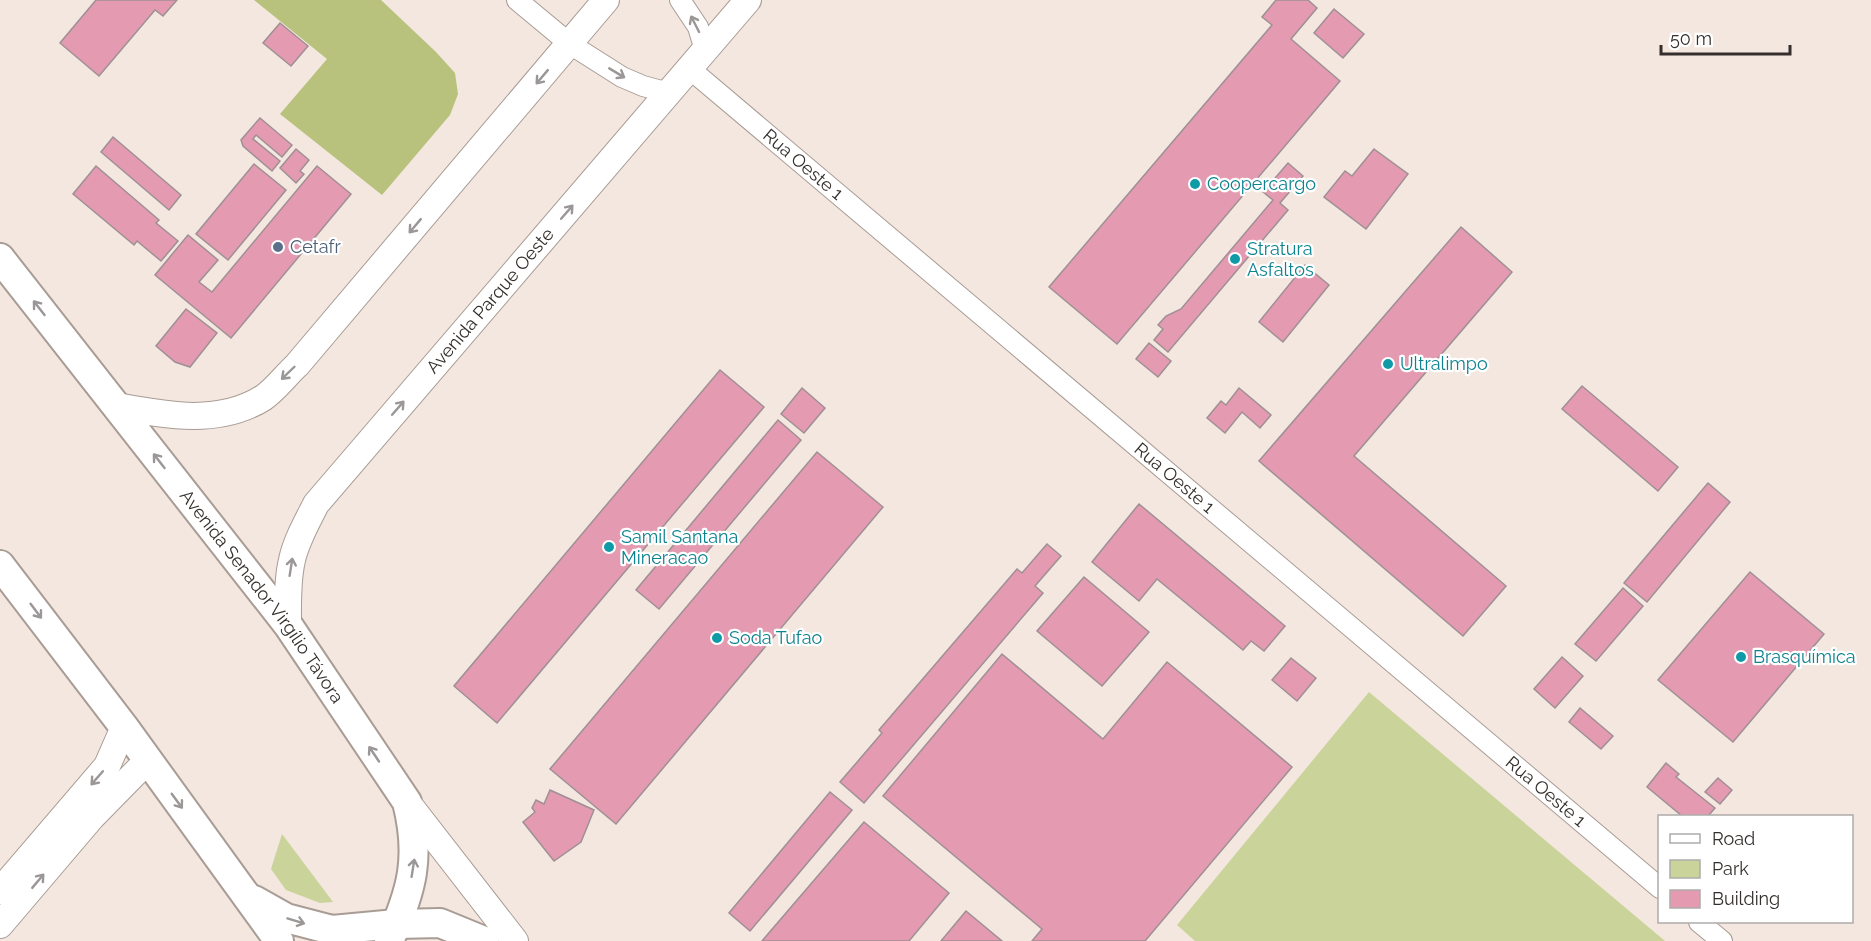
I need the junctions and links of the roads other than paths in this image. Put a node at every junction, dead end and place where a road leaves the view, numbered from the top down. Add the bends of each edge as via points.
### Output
1 (518, 0) edge
2 (606, 0) edge
3 (680, 0) edge
4 (748, 0) edge
5 (570, 44) junction
6 (698, 60) junction
7 (669, 93) junction
8 (0, 258) edge
9 (117, 406) junction
10 (0, 565) edge
11 (288, 625) junction
12 (124, 726) junction
13 (148, 760) junction
14 (407, 802) junction
15 (1658, 887) edge
16 (0, 891) edge
17 (244, 895) junction
18 (1701, 923) edge
19 (0, 925) edge
20 (393, 932) edge
21 (279, 941) edge
22 (484, 941) edge
23 (515, 941) edge
24 (1722, 941) edge

1 - 5 street
2 - 5 street
6 -> 3 street via 698,27
4 - 6 street, Avenida Parque Oeste
5 -> 7 street via 621,77
5 -> 9 street via 297,365 264,397 233,411 207,416 175,416
6 - 7 street, Avenida Parque Oeste
6 - 15 street, Rua Oeste 1
11 -> 7 street, Avenida Parque Oeste via 292,559 315,504
9 -> 8 main road, Avenida Senador Virgílio Távora
11 -> 9 main road, Avenida Senador Virgílio Távora
10 -> 12 main road
14 -> 11 main road, Avenida Senador Virgílio Távora
12 - 13 main road
12 -> 16 street via 107,766
13 -> 17 main road
19 -> 13 street
20 -> 14 main road via 414,864
14 - 23 street, Avenida Senador Virgílio Távora
17 -> 20 main road via 286,918 332,930
17 - 21 main road
18 - 24 street
20 - 22 main road via 440,923

